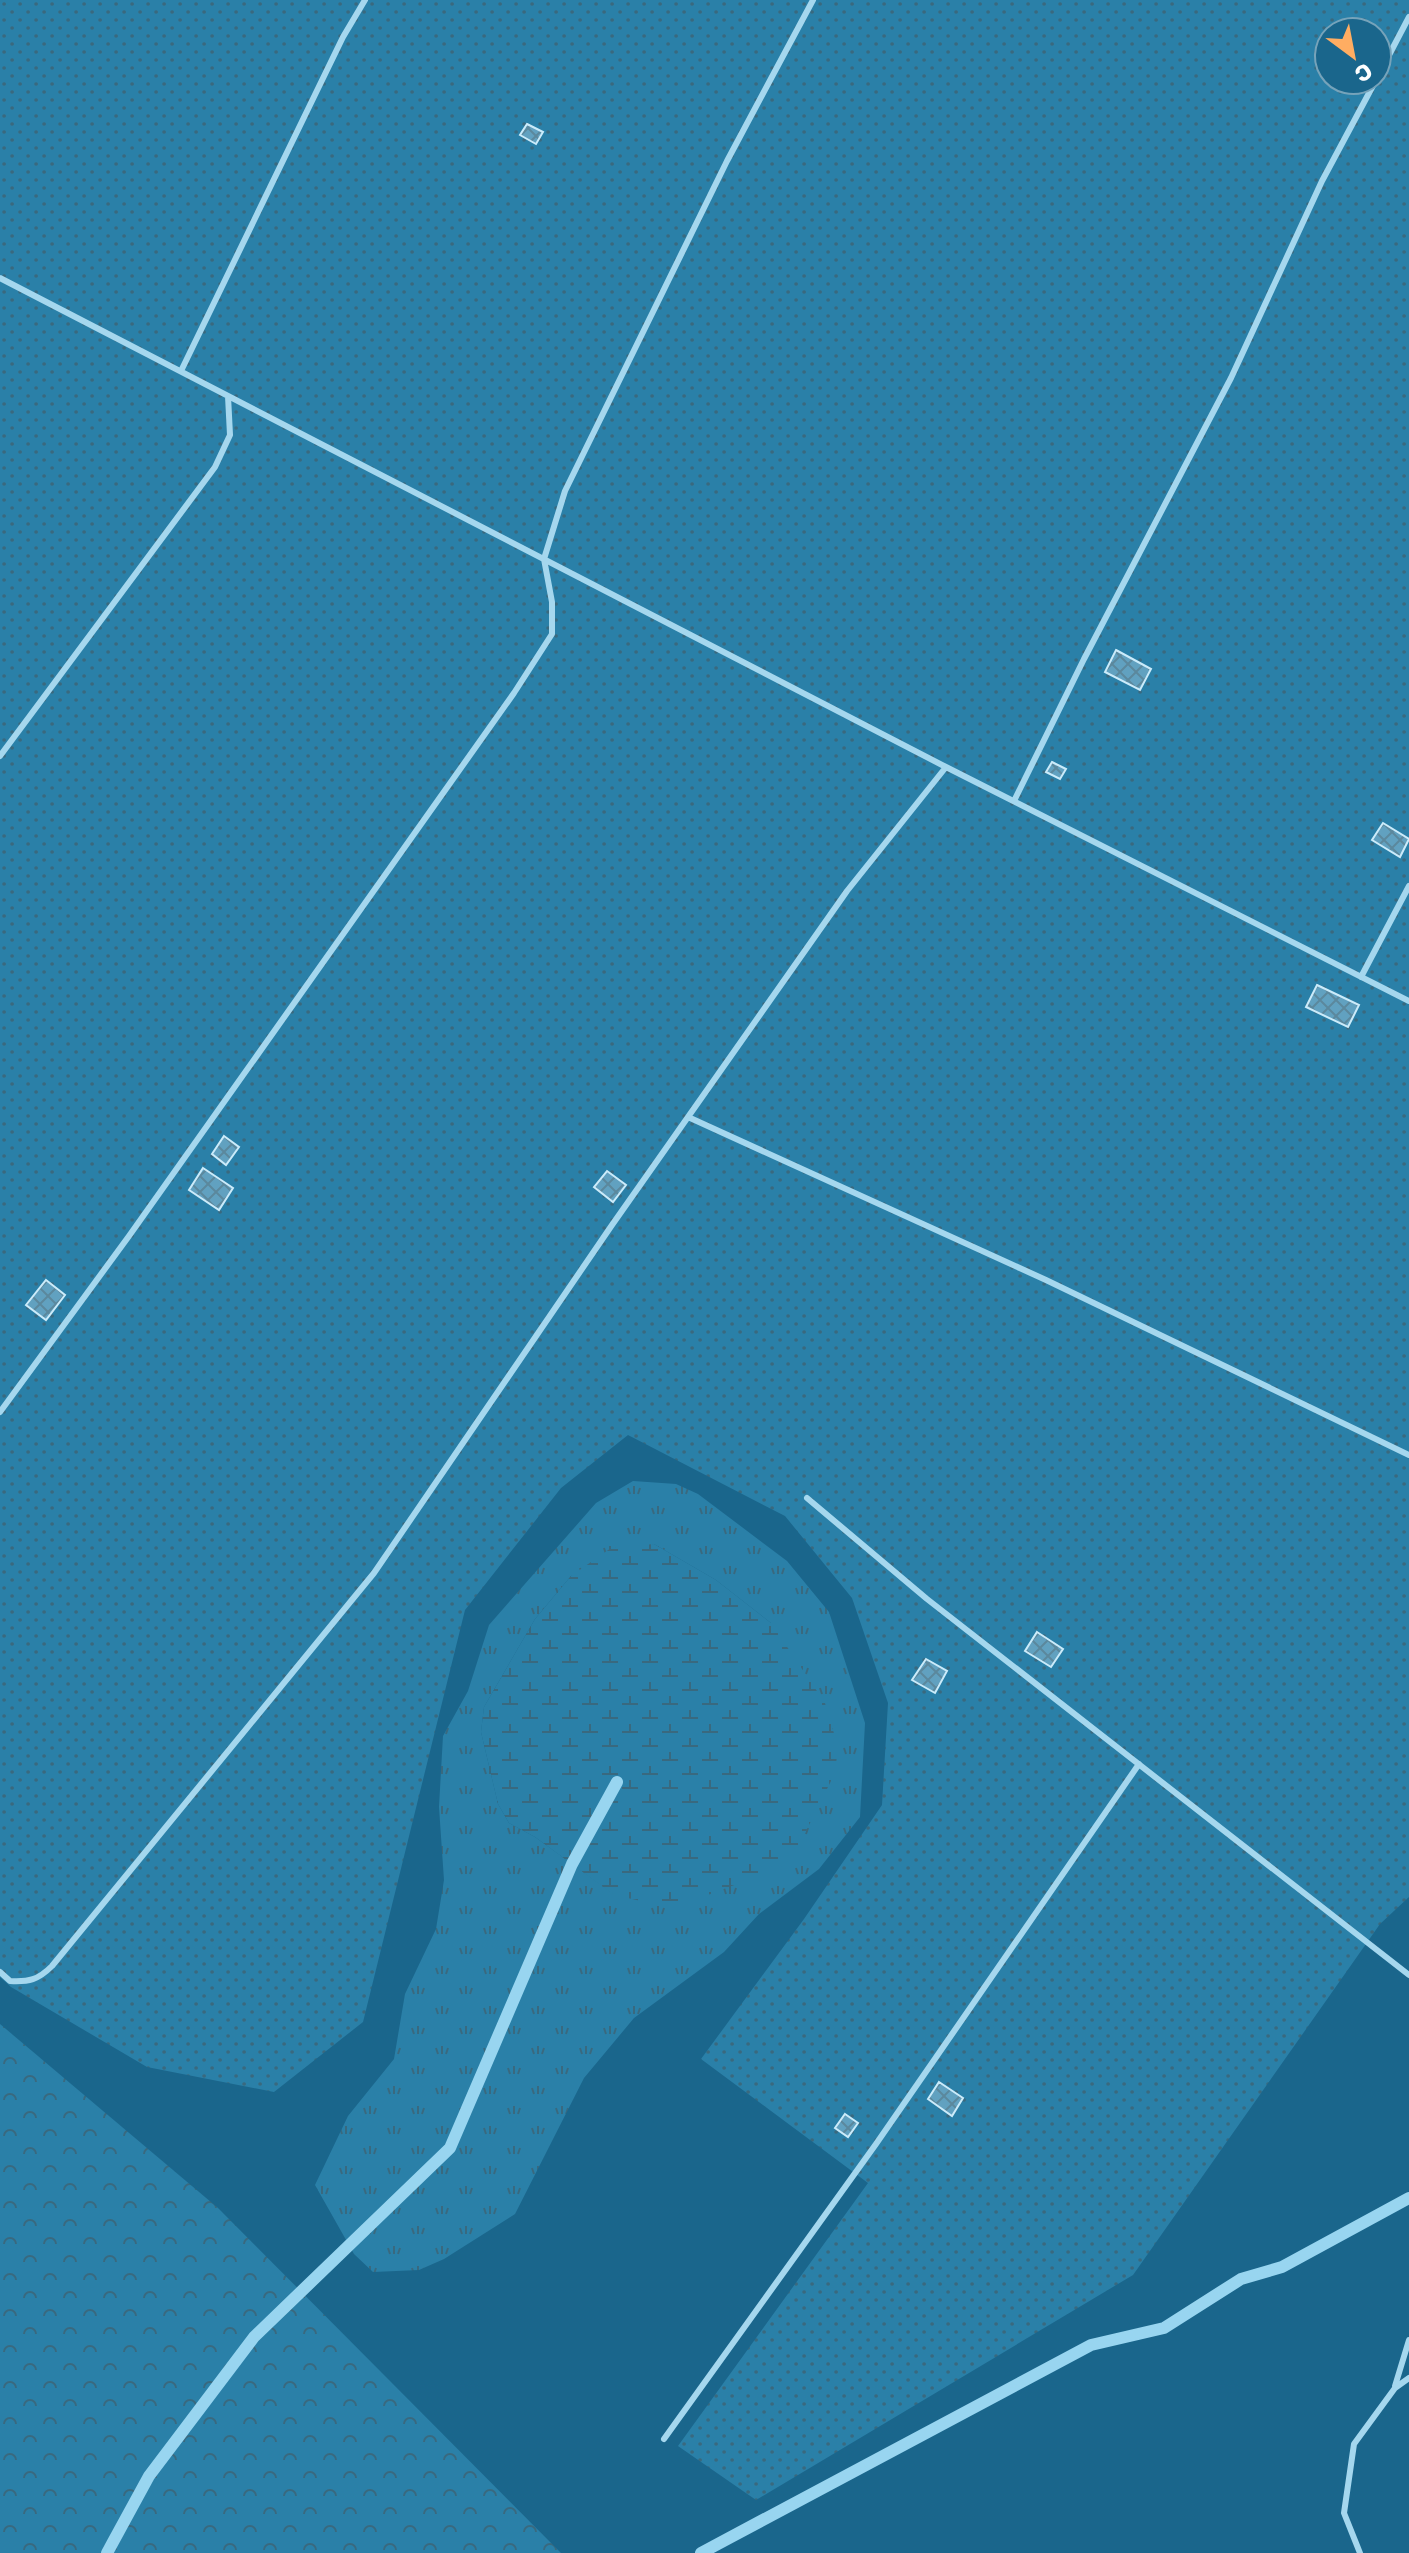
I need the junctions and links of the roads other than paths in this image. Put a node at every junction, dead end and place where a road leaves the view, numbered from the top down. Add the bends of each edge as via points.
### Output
1 (365, 0) edge
2 (813, 0) edge
3 (1409, 17) edge
4 (1393, 47) edge
5 (1367, 96) edge
6 (0, 278) edge
7 (181, 371) junction
8 (228, 396) junction
9 (544, 559) junction
10 (0, 756) edge
11 (946, 767) junction
12 (1014, 801) junction
13 (1409, 886) edge
14 (1361, 977) junction
15 (1409, 1001) edge
16 (688, 1117) junction
17 (0, 1412) edge
18 (1409, 1455) edge
19 (807, 1498) dead end
20 (1139, 1764) junction
21 (0, 1972) edge
22 (1409, 1975) edge
23 (1409, 2340) edge
24 (1409, 2378) edge
25 (1395, 2388) junction
26 (664, 2439) dead end
27 (1360, 2553) edge

1 - 7 lane
2 - 9 lane via 727,161 565,491
3 - 4 lane
5 - 12 lane via 1231,378
6 - 7 lane
7 - 8 lane
8 - 9 lane
8 - 10 lane via 230,435 215,467
9 - 11 lane
9 - 17 lane via 552,634 157,1198
11 - 12 lane
11 - 16 lane via 847,891
12 - 14 lane
13 - 14 lane
14 - 15 lane
16 - 18 lane via 1046,1280
16 - 21 lane via 364,1585 52,1966 29,1982 10,1981
19 - 20 lane
20 - 22 lane
20 - 26 lane
23 - 25 lane
24 - 25 lane
25 - 27 lane via 1354,2444 1344,2513

